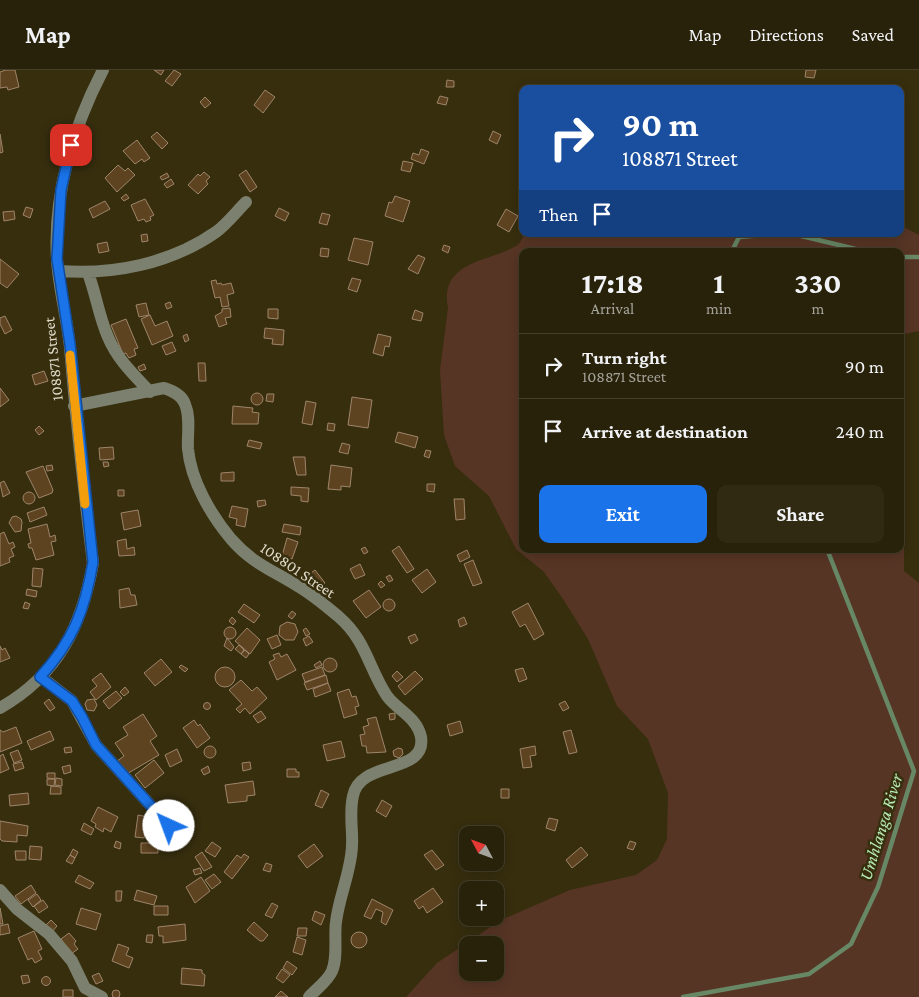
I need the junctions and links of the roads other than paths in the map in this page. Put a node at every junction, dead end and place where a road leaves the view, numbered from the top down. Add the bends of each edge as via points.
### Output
1 (103, 70) edge
2 (246, 202) dead end
3 (59, 271) junction
4 (88, 273) junction
5 (150, 392) junction
6 (74, 406) junction
7 (40, 677) junction
8 (0, 708) edge
9 (169, 826) dead end
10 (0, 890) edge
11 (102, 997) edge
12 (309, 997) edge

1 - 3 street, 108871 Street via 71,145 61,190
2 - 4 street via 218,231 195,245 159,260
3 - 4 street
3 - 6 street, 108871 Street via 70,344
4 - 5 street via 97,294 107,336 120,359
5 - 6 street, 108801 Street
5 - 12 street, 108801 Street via 164,388 172,390 185,403 192,469 212,511 229,537 260,566 298,586 340,618 368,655 386,695 414,722 421,737 416,756 364,777 354,790 352,848 336,922 332,971
6 - 7 street, 108871 Street via 93,562 87,596 73,634
7 - 8 street, 108871 Street
7 - 9 street via 72,701 96,745
10 - 11 street via 16,909 49,934 72,961 85,988

